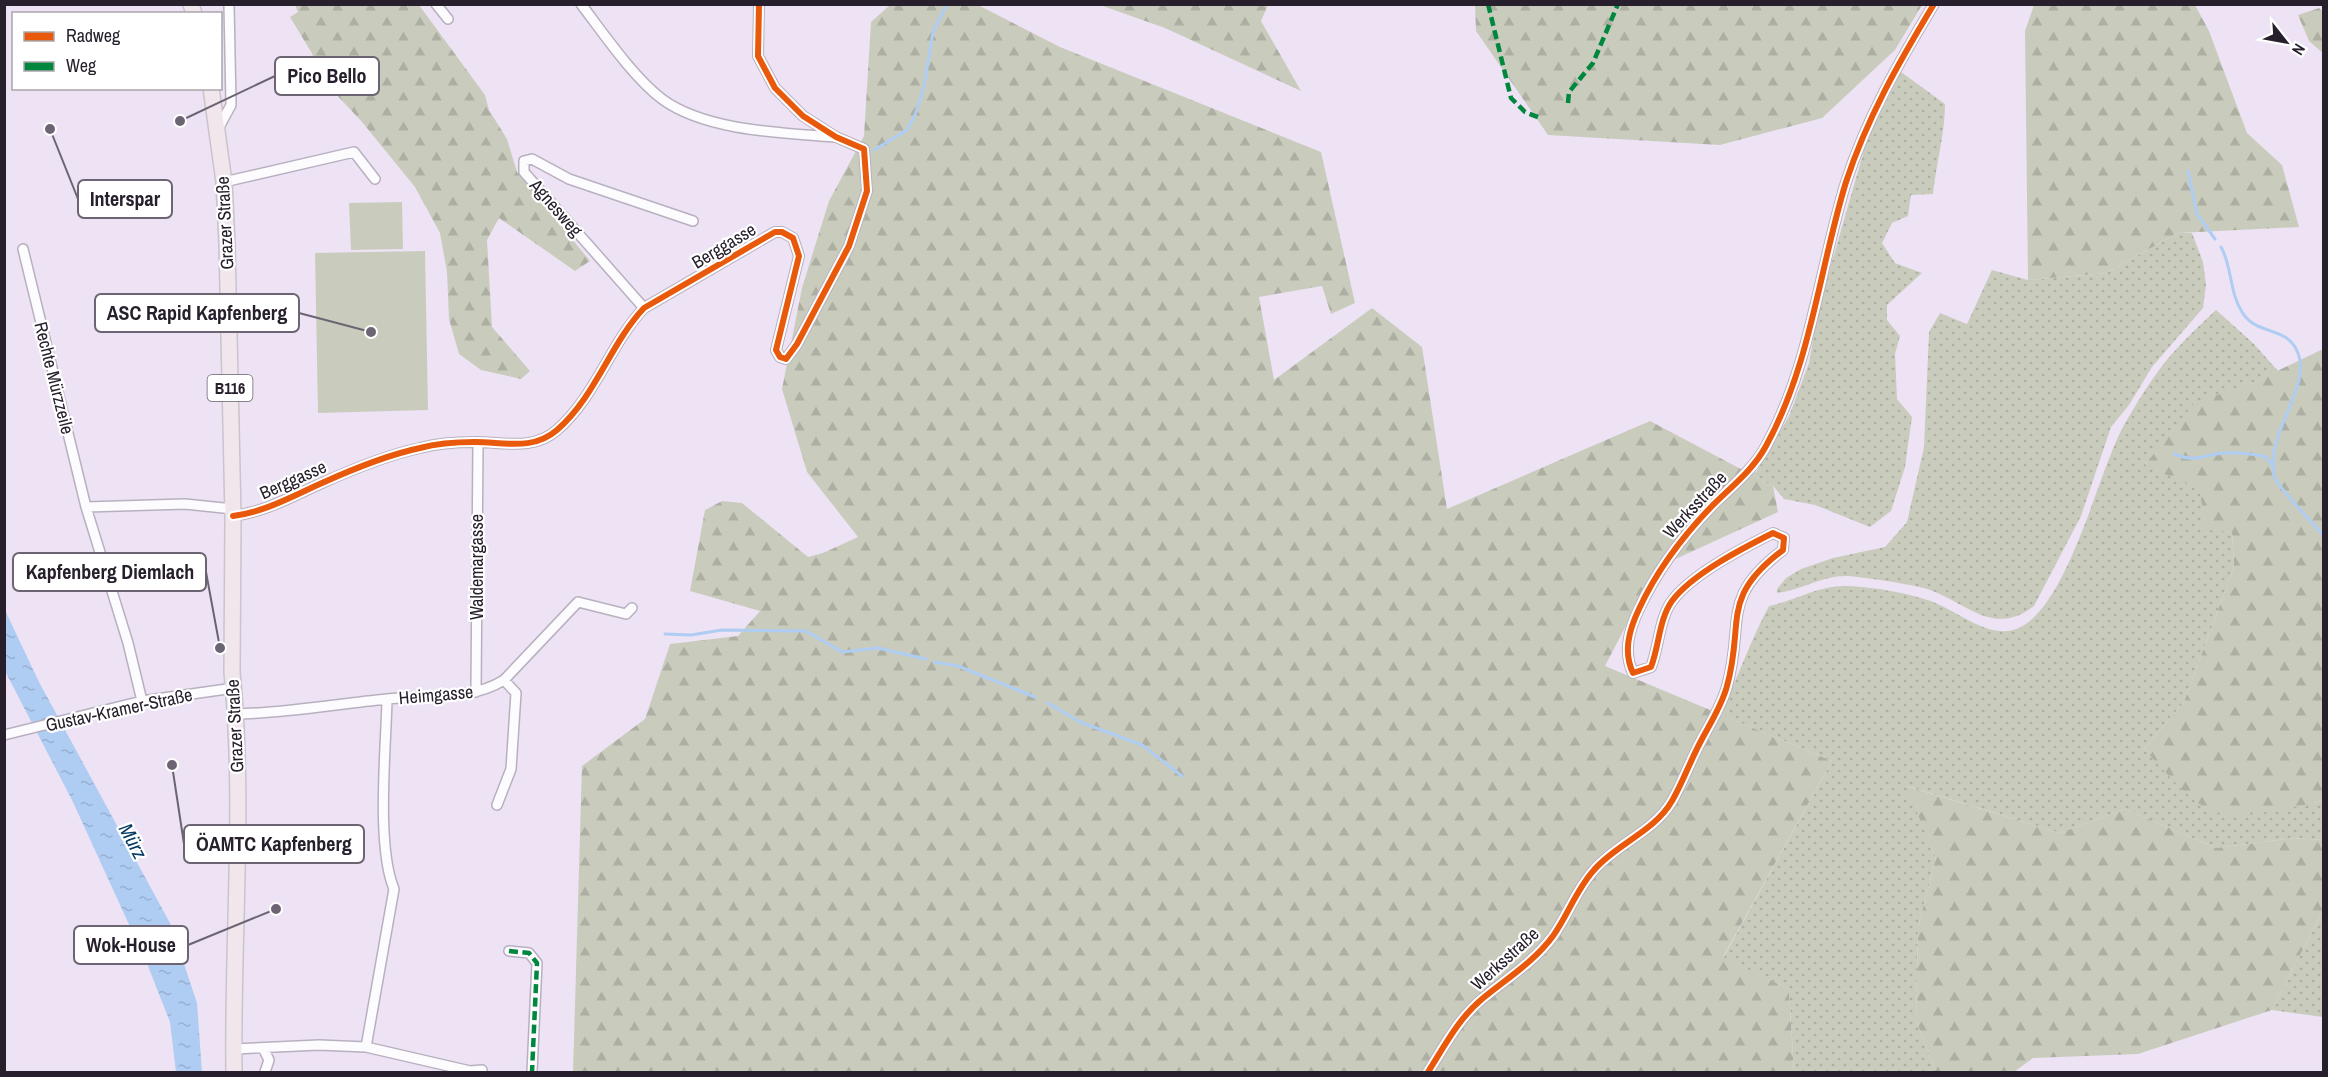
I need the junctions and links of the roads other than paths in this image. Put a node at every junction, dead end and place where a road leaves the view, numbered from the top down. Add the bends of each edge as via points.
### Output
1 (229, 4) edge
2 (436, 4) edge
3 (581, 4) edge
4 (759, 4) edge
5 (1934, 4) edge
6 (448, 19) dead end
7 (211, 90) edge
8 (218, 129) junction
9 (836, 138) junction
10 (375, 179) dead end
11 (224, 182) junction
12 (693, 221) dead end
13 (23, 249) dead end
14 (645, 308) junction
15 (478, 442) junction
16 (86, 507) junction
17 (233, 512) junction
18 (633, 608) dead end
19 (504, 680) junction
20 (234, 688) junction
21 (476, 693) junction
22 (387, 699) junction
23 (141, 701) junction
24 (236, 714) junction
25 (4, 735) edge
26 (497, 805) dead end
27 (509, 951) dead end
28 (366, 1047) junction
29 (263, 1048) junction
30 (234, 1049) junction
31 (482, 1070) dead end
32 (234, 1072) edge
33 (265, 1072) edge
34 (532, 1072) edge
35 (1428, 1072) edge

1 - 8 street via 231,105
2 - 6 street
3 - 9 street, Berggasse via 622,57 661,98 688,113 758,132
4 - 9 street, Berggasse via 758,56 775,88 803,116
5 - 35 street, Werksstraße via 1883,88 1862,136 1825,260 1801,361 1779,420 1744,476 1670,553 1632,624 1626,659 1633,673 1651,668 1659,648 1662,623 1672,602 1692,582 1773,533 1784,538 1783,550 1759,568 1743,591 1734,622 1727,686 1718,710 1671,803 1647,828 1595,868 1553,936 1462,1019
7 - 8 main road, Grazer Straße / B116
8 - 11 main road, Grazer Straße / B116
9 - 14 street, Berggasse via 864,149 867,191 849,246 786,359 776,350 799,256 793,238 782,232 775,232
10 - 11 street via 354,152
11 - 17 main road, Grazer Straße / B116
12 - 14 street, Agnesweg via 569,179 532,159 524,161 524,172
13 - 16 street, Rechte Mürzzeile
14 - 15 street, Berggasse via 632,321 582,403 557,430 541,441 525,445
15 - 17 street, Berggasse via 421,447 357,469 263,510
15 - 21 street, Waldemargasse
16 - 17 street via 185,504
16 - 23 street, Rechte Mürzzeile via 128,643
17 - 20 main road, Grazer Straße / B116
18 - 19 street, Heimgasse via 626,614 578,602
19 - 21 street, Heimgasse
19 - 26 street via 516,693 514,752 512,769
20 - 23 street, Gustav-Kramer-Straße
20 - 24 main road, Grazer Straße / B116
21 - 22 street, Heimgasse
22 - 24 street, Heimgasse via 283,713
22 - 28 street via 385,847 394,889
23 - 25 street, Gustav-Kramer-Straße
24 - 30 main road, Grazer Straße / B116 via 239,885
27 - 34 street via 529,953 537,963
28 - 29 street
28 - 31 street via 470,1071
29 - 30 street
29 - 33 street via 269,1060
30 - 32 main road, Grazer Straße / B116

